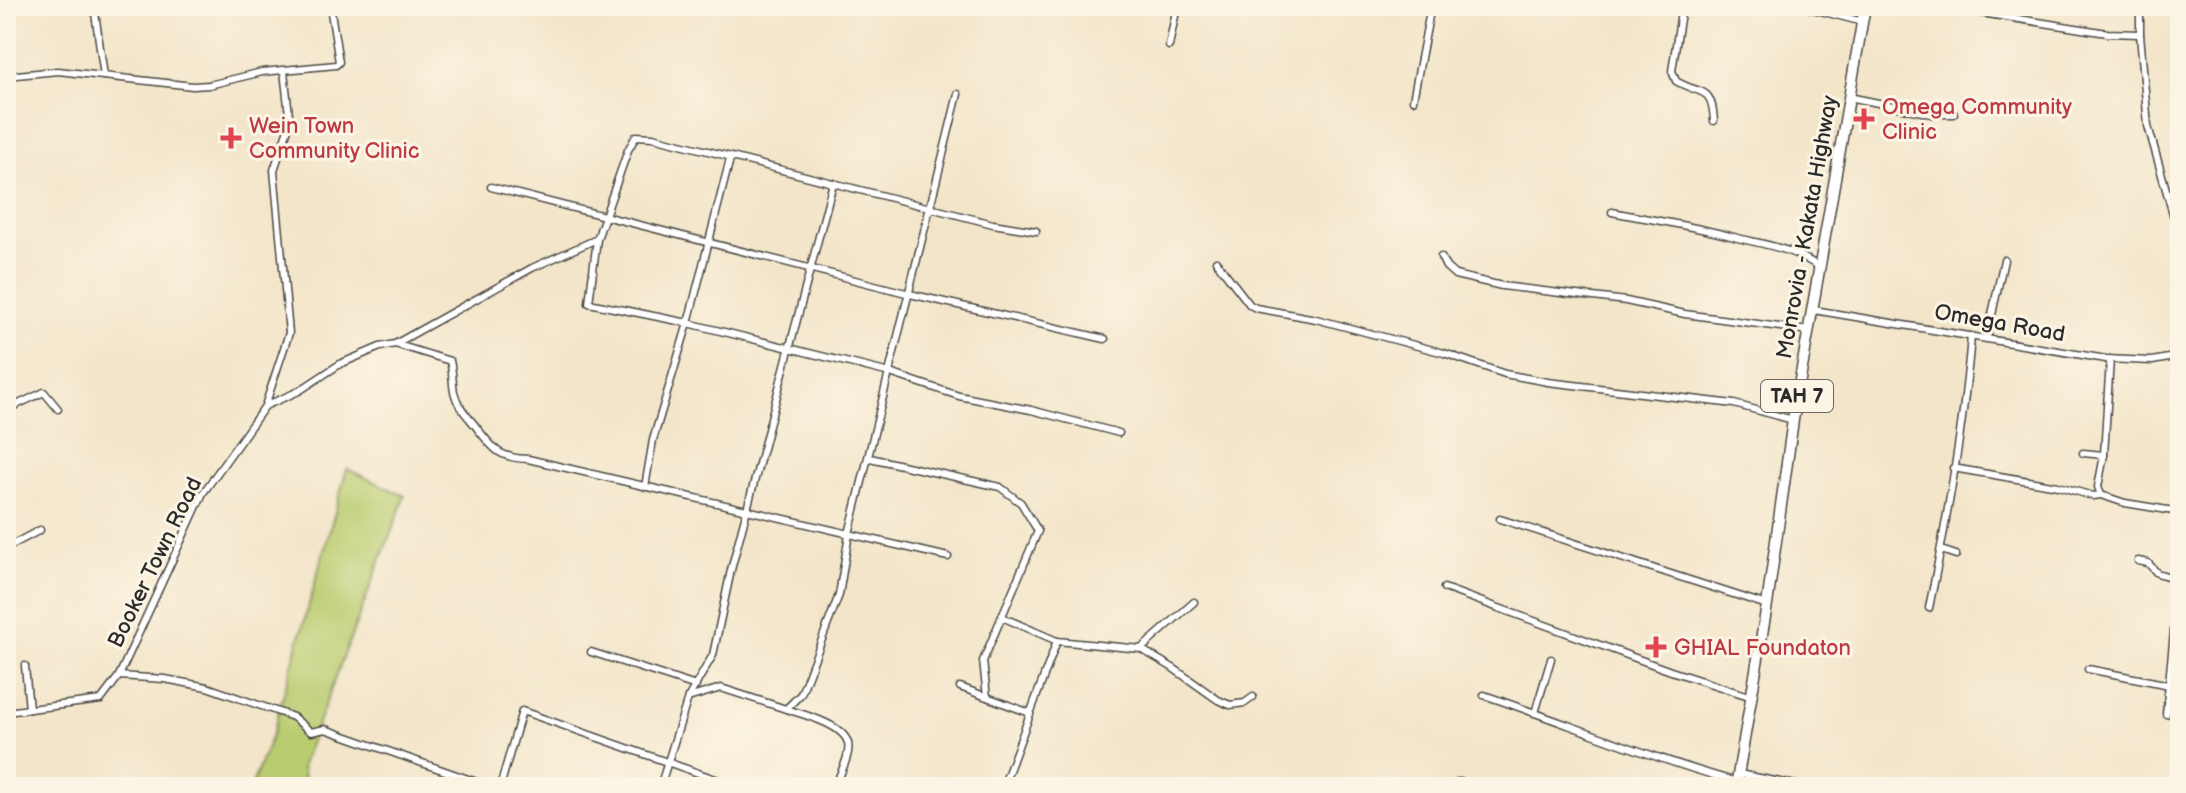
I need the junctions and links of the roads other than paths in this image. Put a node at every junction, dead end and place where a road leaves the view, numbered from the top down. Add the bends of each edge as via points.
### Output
1 (94, 6) edge
2 (330, 6) edge
3 (1177, 6) edge
4 (1431, 6) edge
5 (1682, 6) edge
6 (1801, 6) edge
7 (1865, 6) edge
8 (1937, 6) edge
9 (2140, 6) edge
10 (1863, 22) junction
11 (2140, 34) junction
12 (1169, 46) dead end
13 (284, 71) junction
14 (6, 76) edge
15 (104, 76) junction
16 (958, 94) dead end
17 (1849, 97) junction
18 (1413, 100) dead end
19 (1954, 114) dead end
20 (1714, 121) dead end
21 (730, 159) junction
22 (833, 183) junction
23 (491, 187) dead end
24 (930, 208) junction
25 (1612, 212) dead end
26 (605, 216) junction
27 (1036, 231) dead end
28 (597, 239) junction
29 (2180, 239) edge
30 (707, 241) junction
31 (1441, 257) dead end
32 (2004, 260) dead end
33 (1216, 261) dead end
34 (809, 267) junction
35 (1820, 268) junction
36 (910, 294) junction
37 (1814, 310) junction
38 (688, 323) junction
39 (1809, 331) junction
40 (1971, 336) junction
41 (1987, 337) junction
42 (1105, 339) dead end
43 (395, 344) junction
44 (788, 348) junction
45 (2180, 356) edge
46 (2110, 359) junction
47 (890, 373) junction
48 (265, 406) junction
49 (58, 409) dead end
50 (6, 410) edge
51 (1793, 420) junction
52 (1119, 433) dead end
53 (2083, 453) dead end
54 (2104, 455) junction
55 (870, 458) junction
56 (1953, 468) junction
57 (645, 487) junction
58 (2101, 495) junction
59 (747, 511) junction
60 (2180, 512) edge
61 (1500, 519) dead end
62 (40, 530) dead end
63 (849, 534) junction
64 (6, 548) edge
65 (1941, 550) junction
66 (1956, 555) dead end
67 (948, 557) dead end
68 (2138, 561) dead end
69 (2180, 580) edge
70 (1444, 588) dead end
71 (2180, 600) edge
72 (1194, 602) dead end
73 (1767, 605) junction
74 (1929, 608) dead end
75 (1002, 617) junction
76 (1057, 641) junction
77 (1141, 649) junction
78 (591, 652) dead end
79 (1551, 659) dead end
80 (25, 666) dead end
81 (2088, 669) dead end
82 (119, 676) junction
83 (2169, 685) junction
84 (696, 686) junction
85 (960, 687) dead end
86 (2180, 687) edge
87 (1484, 695) dead end
88 (987, 697) junction
89 (1253, 697) dead end
90 (1752, 697) junction
91 (688, 698) junction
92 (29, 709) junction
93 (786, 709) junction
94 (6, 712) edge
95 (1030, 713) junction
96 (1535, 713) junction
97 (2166, 714) dead end
98 (666, 763) junction
99 (1737, 781) edge
100 (1458, 782) dead end
101 (491, 787) edge
102 (500, 787) edge
103 (660, 787) edge
104 (738, 787) edge
105 (835, 787) edge
106 (1003, 787) edge
107 (1498, 787) edge
108 (1806, 787) edge

1 - 15 street
2 - 13 street via 339,62
3 - 12 street
4 - 18 street
5 - 20 street via 1672,71 1676,81 1706,92
6 - 10 street
7 - 10 highway, Monrovia - Kakata Highway / TAH 7
8 - 11 street
9 - 11 street
10 - 17 highway, Monrovia - Kakata Highway / TAH 7
11 - 29 street via 2148,126
13 - 15 street via 193,86
13 - 48 street, Booker Town Road via 290,123 274,170 289,333
14 - 15 street via 58,71
16 - 24 street
17 - 19 street
17 - 35 highway, Monrovia - Kakata Highway / TAH 7
21 - 22 street
21 - 26 street via 636,136
21 - 30 street
22 - 24 street
22 - 34 street
23 - 26 street
24 - 27 street
24 - 36 street
25 - 35 street via 1767,244 1804,256
26 - 28 street
26 - 30 street
28 - 38 street via 589,303
28 - 43 street via 532,268
30 - 34 street
30 - 38 street
31 - 39 street via 1455,275 1502,286
32 - 41 street
33 - 51 street via 1256,308 1330,322 1505,374 1734,404
34 - 36 street
34 - 44 street
35 - 37 highway, Monrovia - Kakata Highway / TAH 7
36 - 42 street
36 - 47 street
37 - 39 highway, Monrovia - Kakata Highway / TAH 7
37 - 40 street, Omega Road
38 - 44 street
38 - 57 street via 653,440
39 - 51 highway, Monrovia - Kakata Highway / TAH 7
40 - 41 street, Omega Road
40 - 56 street
41 - 46 street, Omega Road
43 - 48 street via 348,360
43 - 57 street via 450,361 459,405 494,450 512,459
44 - 47 street
44 - 59 street
45 - 46 street, Omega Road
46 - 54 street
47 - 52 street via 959,396
47 - 55 street
48 - 82 street, Booker Town Road via 203,493
49 - 50 street via 44,392
51 - 73 highway, Monrovia - Kakata Highway / TAH 7
53 - 54 street
54 - 58 street
55 - 63 street
55 - 75 street via 1000,487 1021,503 1038,531
56 - 58 street
56 - 65 street
57 - 59 street
58 - 60 street
59 - 63 street
59 - 84 street via 713,655
61 - 73 street
62 - 64 street
63 - 67 street
63 - 93 street via 839,595 801,694
65 - 66 street
65 - 74 street
68 - 69 street
70 - 90 street
71 - 83 street
72 - 77 street
73 - 90 highway, Monrovia - Kakata Highway / TAH 7
75 - 76 street
75 - 88 street via 983,661
76 - 77 street
76 - 95 street
77 - 89 street via 1218,700 1230,705
78 - 84 street
79 - 96 street
80 - 92 street
81 - 83 street
82 - 92 street, Booker Town Road via 101,700
82 - 101 street via 207,687 293,717 311,732 325,729
83 - 86 street
83 - 97 street
84 - 91 street
85 - 88 street
87 - 96 street
88 - 95 street
90 - 99 highway, Monrovia - Kakata Highway / TAH 7
91 - 93 street via 721,688
91 - 98 street
92 - 94 street, Booker Town Road
93 - 105 street via 828,724 846,739 849,745
95 - 106 street
96 - 99 street via 1673,765
98 - 102 street via 522,711
98 - 103 street
98 - 104 street
99 - 108 street
100 - 107 street

